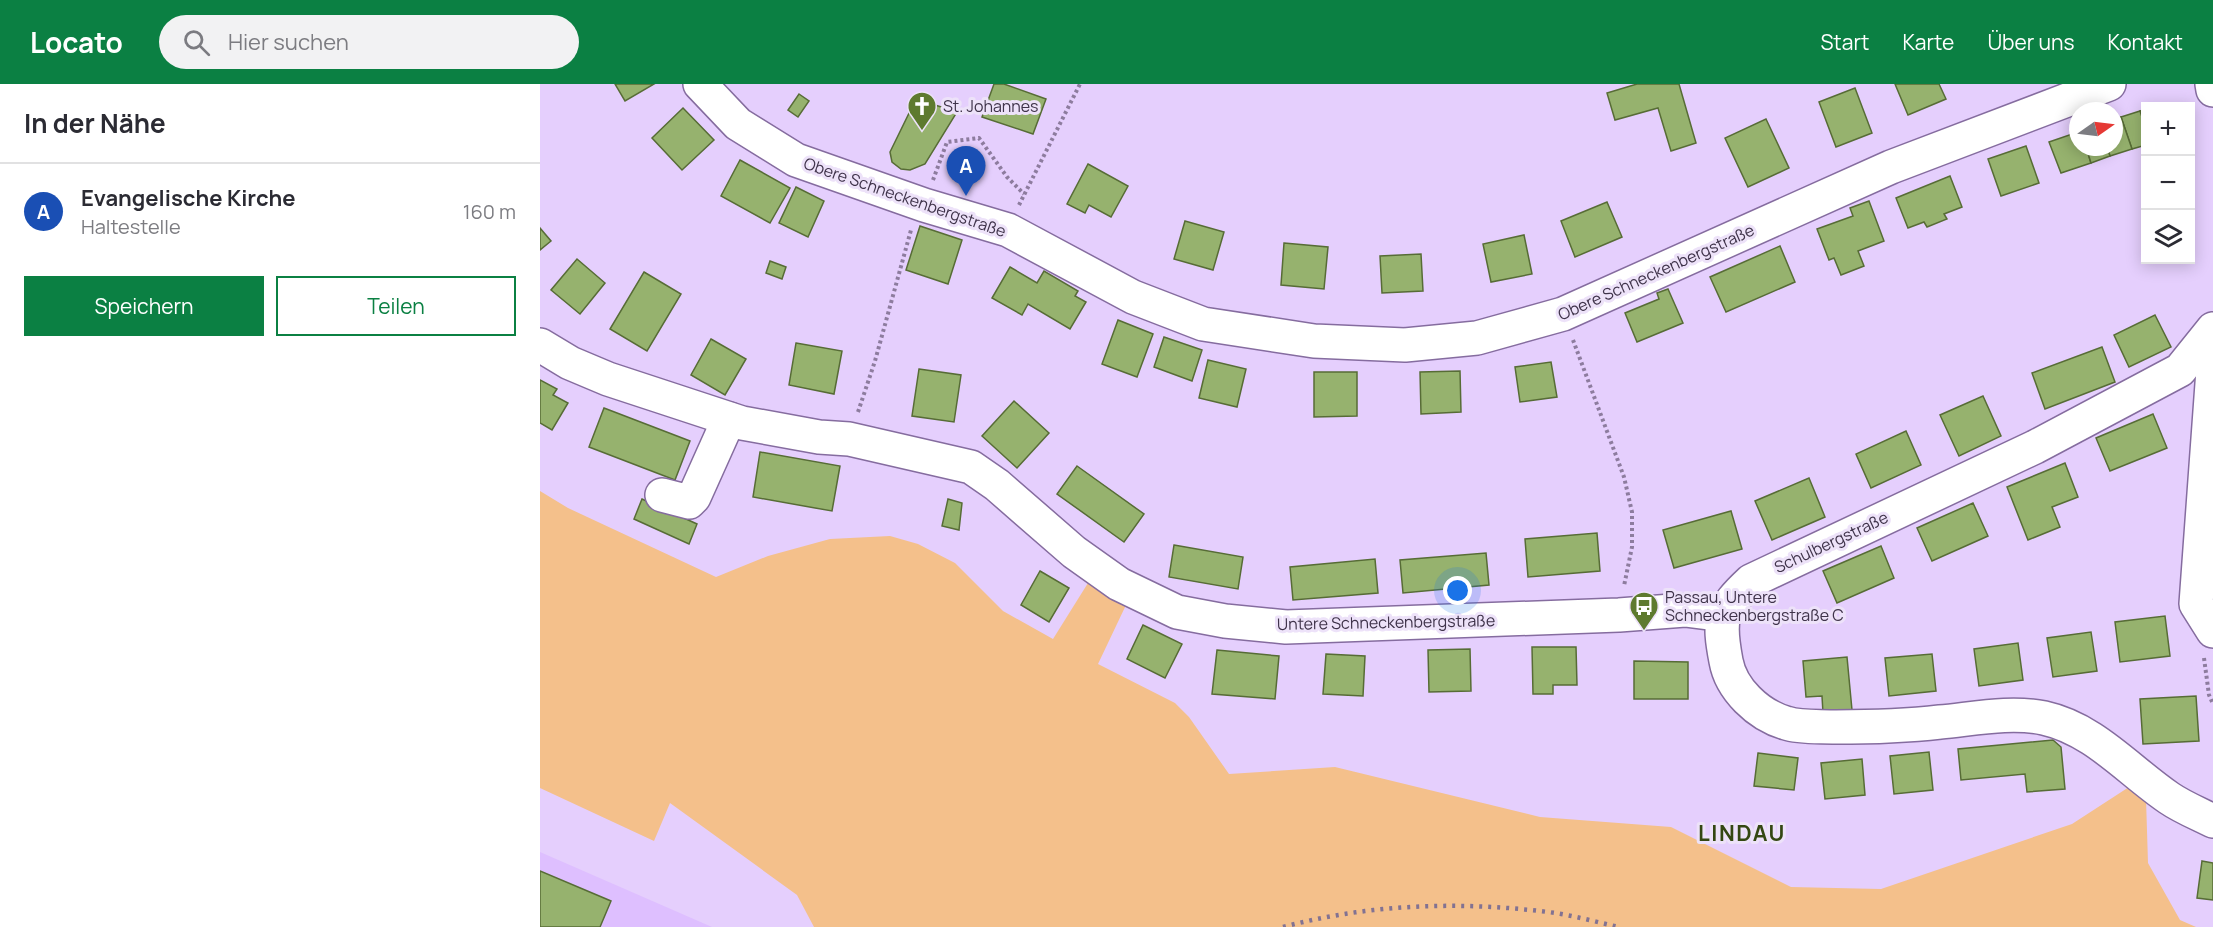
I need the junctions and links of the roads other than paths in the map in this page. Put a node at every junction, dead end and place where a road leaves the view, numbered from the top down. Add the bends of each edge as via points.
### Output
1 (700, 84) edge
2 (2109, 84) edge
3 (2212, 84) edge
4 (2213, 90) edge
5 (2213, 329) edge
6 (540, 345) edge
7 (2213, 370) edge
8 (729, 419) junction
9 (2211, 440) edge
10 (662, 495) dead end
11 (1724, 615) junction
12 (2213, 631) edge
13 (2213, 821) edge

1 - 2 street, Obere Schneckenbergstraße via 738,124 796,160 919,212 1008,230 1132,297 1203,324 1314,341 1405,345 1477,338 1563,314 1892,168
3 - 4 street
5 - 11 street, Schulbergstraße via 2180,370 2035,447 1751,580 1731,599
6 - 8 street, Untere Schneckenbergstraße via 608,379
7 - 9 street
8 - 10 street via 694,497 689,502
8 - 11 street, Untere Schneckenbergstraße via 849,439 971,467 1119,584 1177,612 1286,627 1685,610
9 - 12 street via 2196,604
11 - 13 street via 1720,632 1728,670 1740,691 1758,709 1786,723 1888,727 2003,716 2042,718 2090,737 2170,799

